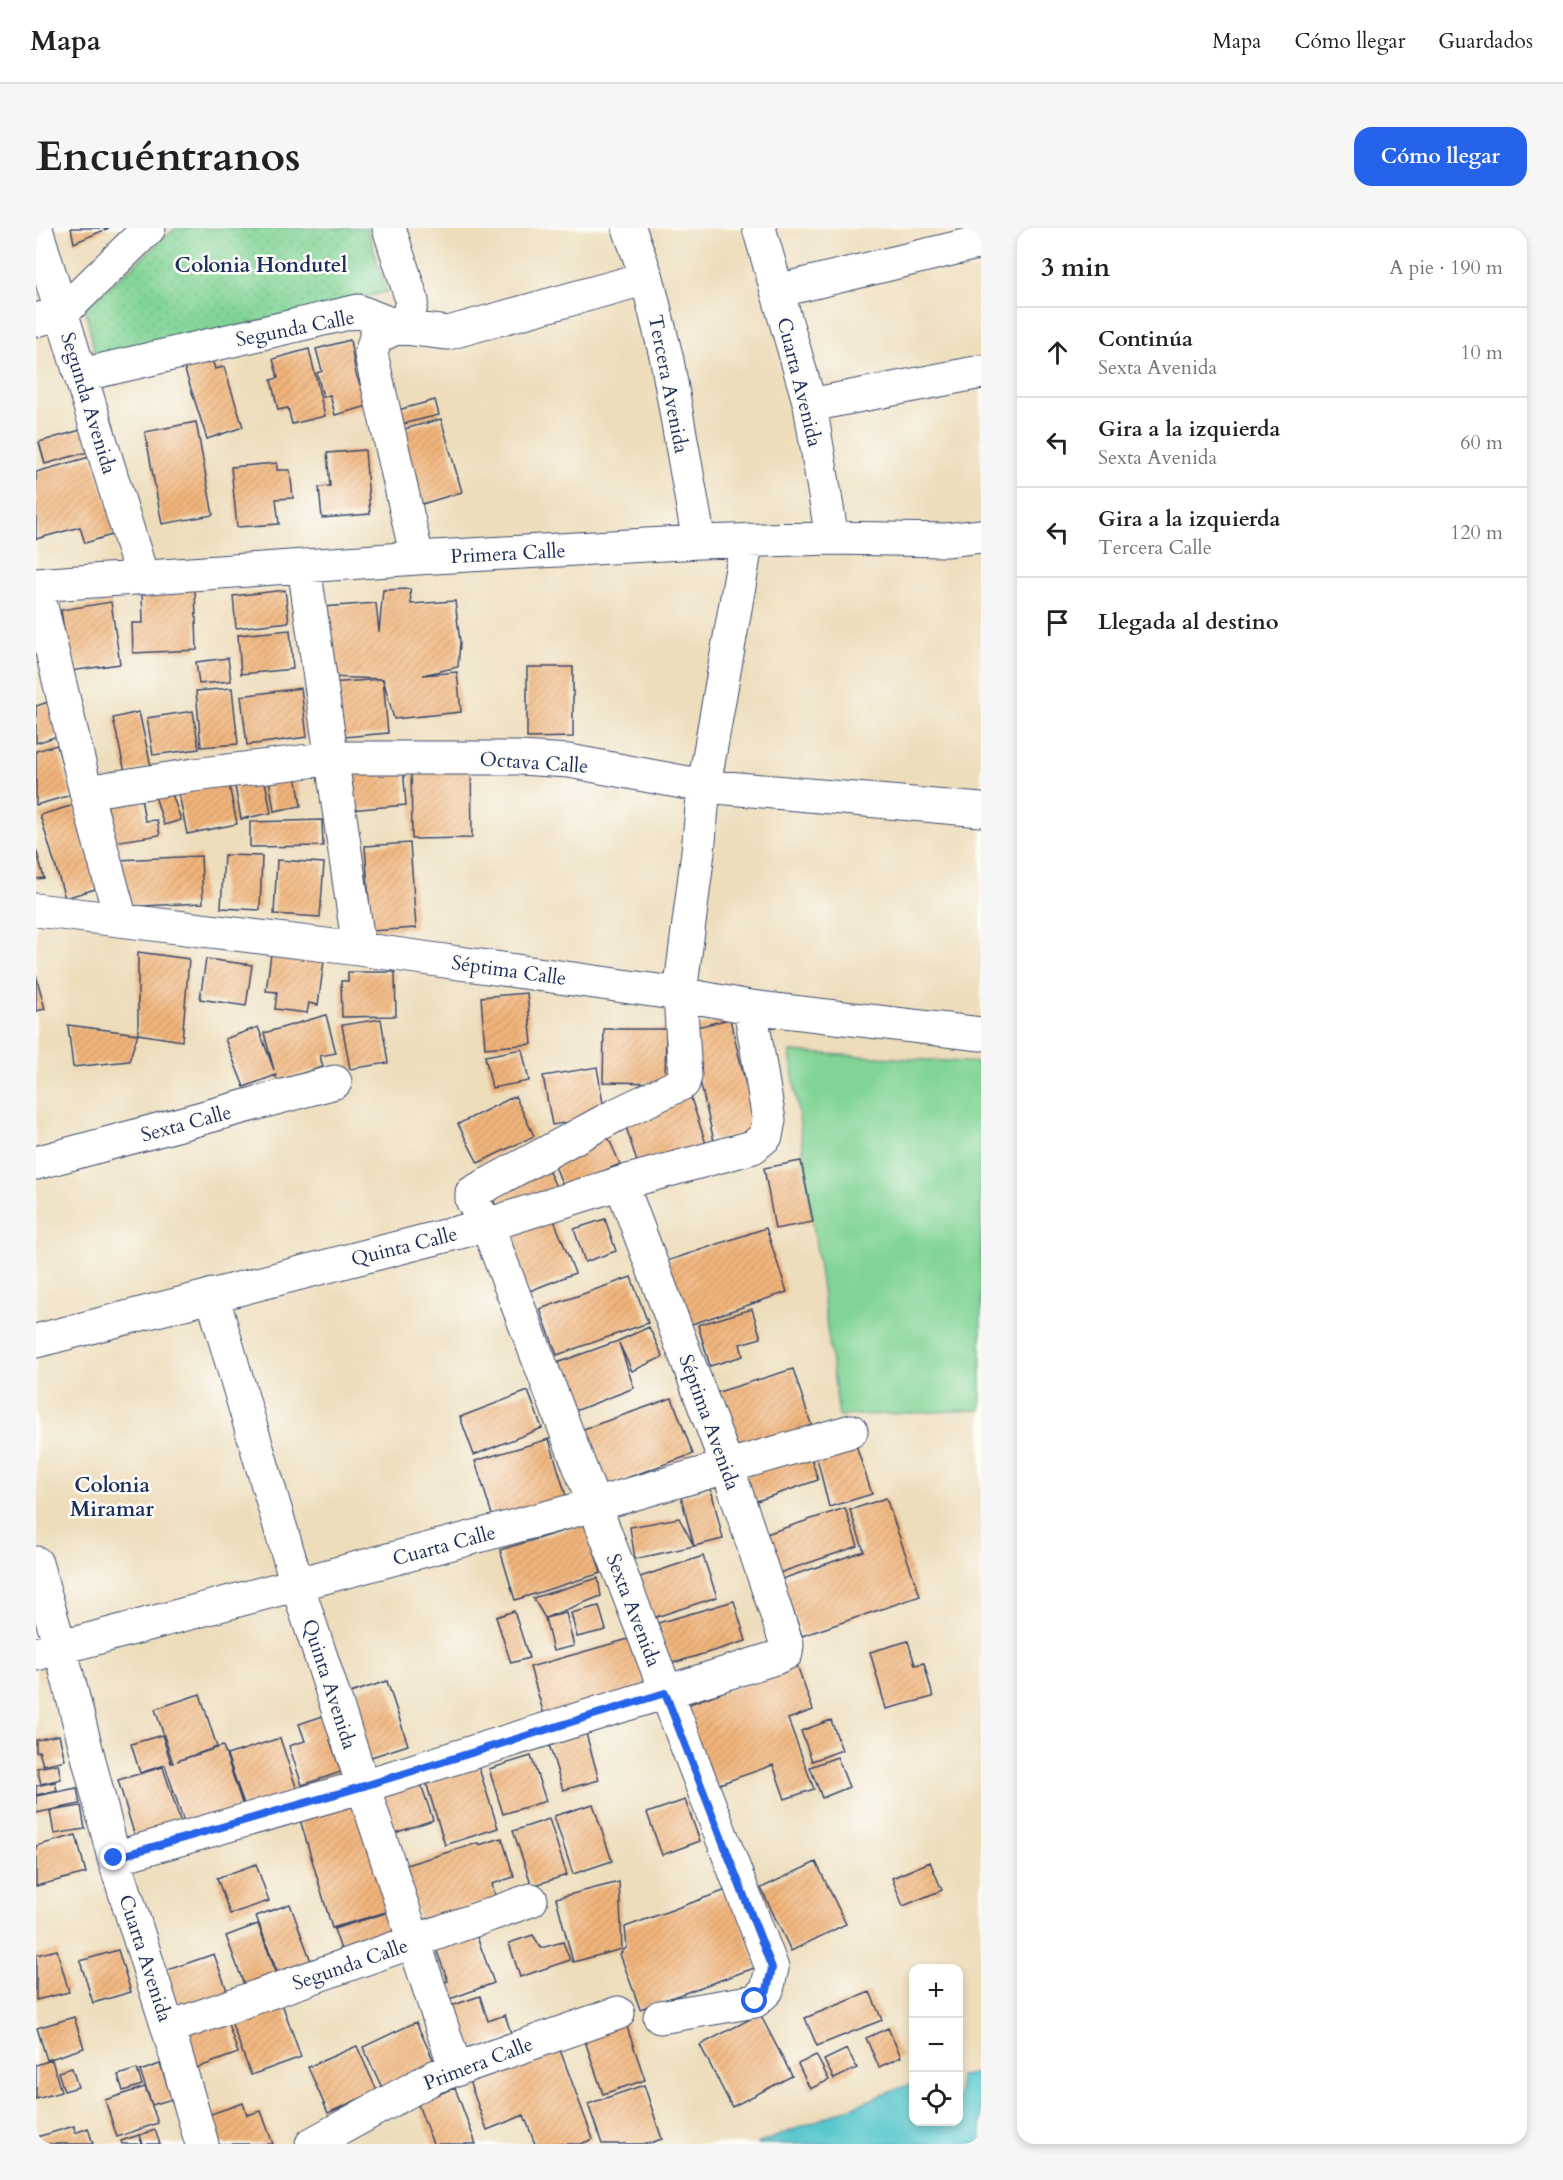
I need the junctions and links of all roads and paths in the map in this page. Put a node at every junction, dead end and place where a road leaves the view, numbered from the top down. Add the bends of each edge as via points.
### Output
1 (150, 228) edge
2 (388, 228) edge
3 (628, 228) edge
4 (759, 228) edge
5 (36, 229) edge
6 (981, 242) edge
7 (647, 278) junction
8 (777, 291) junction
9 (49, 316) edge
10 (398, 327) junction
11 (981, 372) edge
12 (81, 375) junction
13 (810, 405) junction
14 (981, 536) edge
15 (832, 538) junction
16 (747, 540) junction
17 (699, 542) junction
18 (417, 558) junction
19 (304, 566) junction
20 (142, 577) junction
21 (36, 585) edge
22 (333, 758) junction
23 (704, 786) junction
24 (86, 792) junction
25 (981, 810) edge
26 (36, 910) edge
27 (121, 920) junction
28 (359, 949) junction
29 (680, 994) junction
30 (750, 1007) junction
31 (981, 1034) edge
32 (335, 1082) dead end
33 (36, 1163) edge
34 (621, 1183) junction
35 (487, 1225) junction
36 (212, 1295) junction
37 (36, 1341) edge
38 (851, 1431) dead end
39 (727, 1466) junction
40 (594, 1505) junction
41 (36, 1563) edge
42 (297, 1584) junction
43 (48, 1651) edge
44 (665, 1693) junction
45 (364, 1786) junction
46 (114, 1858) junction
47 (531, 1900) dead end
48 (413, 1942) junction
49 (618, 2013) dead end
50 (660, 2017) dead end
51 (168, 2028) junction
52 (456, 2070) junction
53 (202, 2144) edge
54 (312, 2144) edge

1 - 9 street
2 - 10 street via 412,300 409,314
3 - 7 street, Tercera Avenida
4 - 8 street, Cuarta Avenida
5 - 9 street, Segunda Avenida
6 - 8 street
7 - 10 street, Segunda Calle via 448,333
7 - 17 street, Tercera Avenida via 667,360
8 - 13 street, Cuarta Avenida
9 - 12 street, Segunda Avenida
10 - 12 street, Segunda Calle via 358,312
10 - 18 street via 376,337 371,354
11 - 13 street
12 - 20 street, Segunda Avenida
13 - 15 street, Cuarta Avenida
14 - 15 street, Primera Calle via 946,540
15 - 16 street, Primera Calle
16 - 17 street, Primera Calle
16 - 23 street
17 - 18 street, Primera Calle
18 - 19 street, Primera Calle
19 - 20 street, Primera Calle
19 - 22 street
20 - 21 street, Primera Calle
21 - 24 street
22 - 23 street, Octava Calle via 569,761
22 - 24 street, Octava Calle
22 - 28 street
23 - 25 street, Octava Calle
23 - 29 street
24 - 27 street
26 - 27 street, Séptima Calle
27 - 28 street, Séptima Calle
28 - 29 street, Séptima Calle
29 - 30 street, Séptima Calle
29 - 35 street, Sexta Avenida via 683,1083 472,1193
30 - 31 street, Séptima Calle
30 - 34 street, Quinta Calle via 769,1120 766,1136 753,1147
32 - 33 street, Sexta Calle
34 - 35 street, Quinta Calle
34 - 39 street, Séptima Avenida
35 - 36 street, Quinta Calle
35 - 40 street, Sexta Avenida
36 - 37 street, Quinta Calle
36 - 42 street, Quinta Avenida
38 - 39 street, Cuarta Calle
39 - 40 street, Cuarta Calle
39 - 44 street, Séptima Avenida via 787,1645 786,1653
40 - 42 street, Cuarta Calle
40 - 44 street, Sexta Avenida
41 - 43 street, Cuarta Avenida
42 - 43 street, Cuarta Calle
42 - 45 street, Quinta Avenida
43 - 46 street, Cuarta Avenida
44 - 45 street
44 - 50 street, Sexta Avenida via 772,1968 767,1990 755,2001
45 - 46 street
45 - 48 street, Quinta Avenida
46 - 51 street, Cuarta Avenida
47 - 48 street, Segunda Calle
48 - 51 street, Segunda Calle
48 - 52 street, Quinta Avenida
49 - 52 street, Primera Calle
51 - 53 street, Cuarta Avenida
52 - 54 street, Primera Calle via 434,2077

